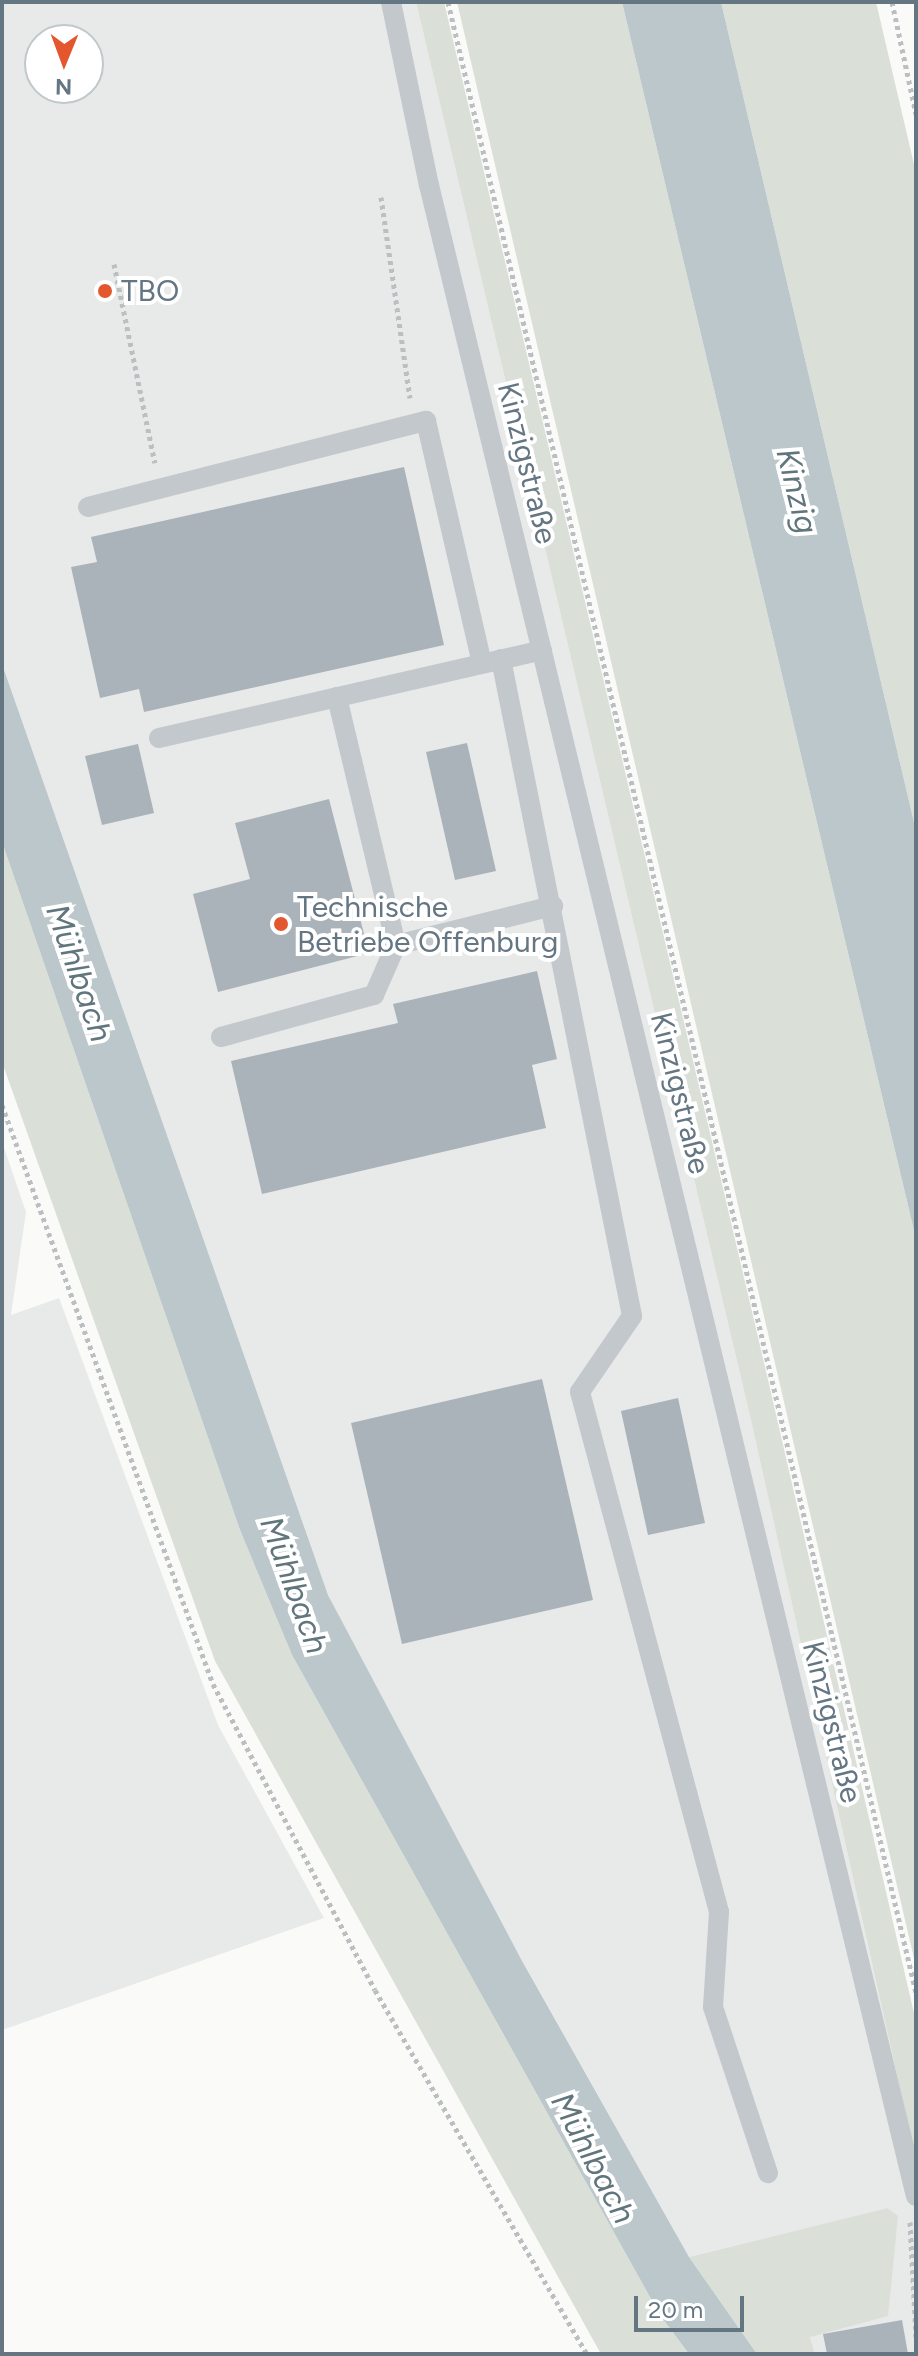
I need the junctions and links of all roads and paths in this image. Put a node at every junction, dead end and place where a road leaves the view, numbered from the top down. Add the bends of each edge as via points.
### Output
1 (391, 2) edge
2 (448, 2) edge
3 (892, 2) edge
4 (916, 114) edge
5 (381, 197) dead end
6 (114, 264) dead end
7 (413, 425) junction
8 (160, 489) junction
9 (88, 507) dead end
10 (542, 650) junction
11 (491, 661) junction
12 (337, 697) junction
13 (159, 738) dead end
14 (553, 906) junction
15 (396, 945) junction
16 (221, 1037) dead end
17 (2, 1105) edge
18 (916, 1993) edge
19 (768, 2173) dead end
20 (916, 2196) edge
21 (916, 2212) edge
22 (916, 2337) edge
23 (587, 2354) edge

1 - 10 lane, Kinzigstraße
2 - 18 path
3 - 4 path
5 - 7 path
6 - 8 path
7 - 8 lane
7 - 11 lane via 426,421
8 - 9 lane
10 - 11 lane
10 - 20 lane, Kinzigstraße
11 - 12 lane
11 - 14 lane
12 - 13 lane
12 - 15 lane
14 - 15 lane
14 - 19 lane via 632,1316 580,1392 719,1912 713,2007
15 - 16 lane via 374,995
17 - 23 path via 213,1684 375,1990
21 - 22 path via 909,2250

